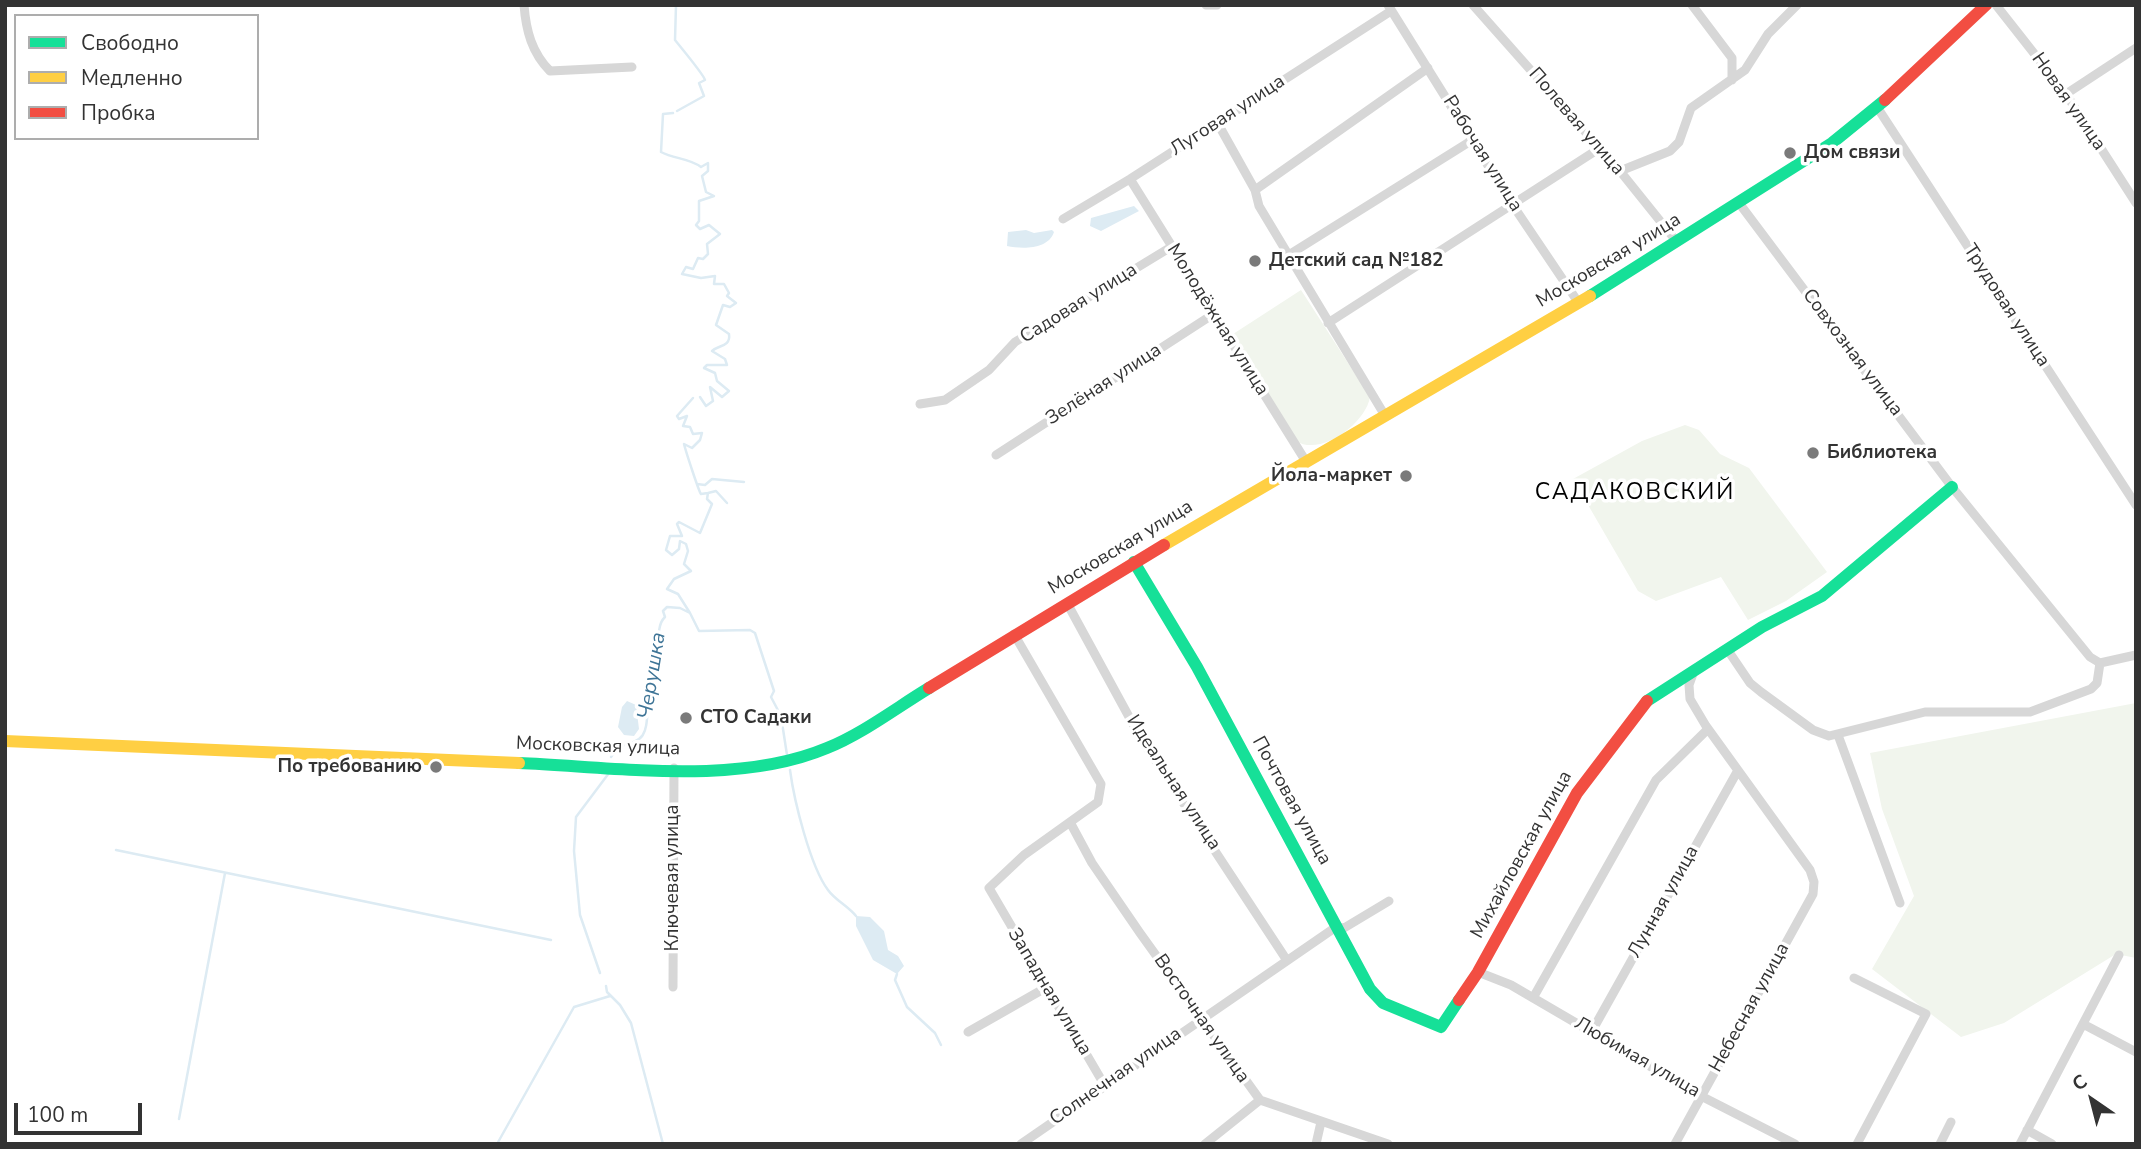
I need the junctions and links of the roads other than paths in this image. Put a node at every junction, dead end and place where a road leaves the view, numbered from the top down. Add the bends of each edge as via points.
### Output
1 (524, 5) edge
2 (1206, 5) edge
3 (1217, 5) edge
4 (1473, 5) edge
5 (1692, 5) edge
6 (1797, 5) edge
7 (1986, 5) edge
8 (1996, 5) edge
9 (1390, 8) edge
10 (2136, 48) edge
11 (632, 67) dead end
12 (1428, 68) junction
13 (1732, 79) junction
14 (2066, 94) junction
15 (1877, 107) junction
16 (1217, 122) junction
17 (1474, 139) junction
18 (1600, 148) junction
19 (1620, 171) junction
20 (1130, 179) junction
21 (1255, 190) junction
22 (1740, 203) junction
23 (2136, 203) edge
24 (1512, 204) junction
25 (1063, 219) dead end
26 (1677, 242) junction
27 (1171, 247) junction
28 (1287, 256) junction
29 (1578, 302) junction
30 (1212, 315) junction
31 (1328, 323) junction
32 (920, 404) dead end
33 (1384, 414) junction
34 (996, 455) dead end
35 (1305, 460) junction
36 (1952, 487) junction
37 (2136, 505) edge
38 (1133, 562) junction
39 (1067, 603) junction
40 (1014, 634) junction
41 (1727, 649) junction
42 (2136, 655) edge
43 (2100, 663) junction
44 (1694, 669) junction
45 (1708, 729) junction
46 (1838, 735) junction
47 (5, 741) edge
48 (674, 768) junction
49 (1737, 772) junction
50 (1071, 824) junction
51 (1390, 901) dead end
52 (1900, 903) dead end
53 (1336, 927) junction
54 (2119, 955) dead end
55 (1286, 959) junction
56 (1478, 972) junction
57 (1854, 978) dead end
58 (673, 987) dead end
59 (1047, 987) junction
60 (1533, 998) junction
61 (1200, 1018) junction
62 (2082, 1024) junction
63 (1441, 1027) joint
64 (1592, 1031) junction
65 (968, 1032) dead end
66 (2136, 1052) edge
67 (1104, 1086) junction
68 (1702, 1096) junction
69 (1260, 1100) junction
70 (1321, 1122) junction
71 (1951, 1122) dead end
72 (2027, 1130) junction
73 (1021, 1144) edge
74 (1205, 1144) edge
75 (1316, 1144) edge
76 (1388, 1144) edge
77 (1675, 1144) edge
78 (1795, 1144) edge
79 (1857, 1144) edge
80 (1940, 1144) edge
81 (2020, 1144) edge
82 (2052, 1144) edge

1 - 11 street via 529,40 551,71
2 - 3 street
4 - 18 street, Полевая улица
5 - 13 street via 1732,58
6 - 13 street via 1768,34 1745,70
7 - 15 main road, Московская улица
8 - 14 street, Новая улица
9 - 12 street, Рабочая улица
9 - 16 street, Луговая улица
10 - 14 street
12 - 17 street, Рабочая улица
12 - 21 street
13 - 19 street via 1691,108 1679,142 1670,151
14 - 23 street, Новая улица
15 - 22 main road, Московская улица via 1832,143
15 - 37 street, Трудовая улица
16 - 20 street, Луговая улица
16 - 21 street
17 - 24 street, Рабочая улица
17 - 28 street
18 - 19 street, Полевая улица
18 - 24 street
19 - 26 street, Полевая улица
20 - 25 street, Луговая улица
20 - 27 street, Молодёжная улица
21 - 28 street
22 - 26 main road, Московская улица
22 - 36 street, Совхозная улица
24 - 29 street, Рабочая улица
24 - 31 street
26 - 29 main road, Московская улица
27 - 30 street, Молодёжная улица
27 - 32 street, Садовая улица via 1015,342 989,370 945,400
28 - 31 street
29 - 33 main road, Московская улица
30 - 34 street, Зелёная улица
30 - 35 street, Молодёжная улица
31 - 33 street
33 - 35 main road, Московская улица
35 - 38 main road, Московская улица
36 - 41 main road, Михайловская улица via 1822,596
36 - 43 street, Совхозная улица via 2090,657
38 - 39 main road, Московская улица
38 - 53 main road, Почтовая улица via 1197,667
39 - 40 main road, Московская улица
39 - 55 street, Идеальная улица via 1140,737
40 - 48 main road, Московская улица via 831,747 800,760 762,769
40 - 50 street via 1101,784 1098,802
41 - 44 main road, Михайловская улица
41 - 46 street via 1761,692 1813,730
42 - 43 street
43 - 46 street via 2097,683 2091,689 2038,710 1925,712
44 - 45 street via 1690,699
44 - 56 main road, Михайловская улица via 1641,705 1577,793
45 - 49 street
45 - 60 street via 1656,780
46 - 52 street
47 - 48 main road, Московская улица
48 - 58 street, Ключевая улица
49 - 64 street, Лунная улица
49 - 68 street, Небесная улица via 1810,870 1813,894
50 - 59 street, Западная улица via 1024,855 989,888
50 - 61 street, Восточная улица via 1092,863
51 - 53 street, Солнечная улица via 1344,928
53 - 55 street, Солнечная улица
53 - 63 main road, Почтовая улица via 1370,989 1383,1003
54 - 62 street
55 - 61 street, Солнечная улица
56 - 60 street, Любимая улица
56 - 63 main road, Михайловская улица
57 - 79 street via 1926,1014
59 - 65 street
59 - 67 street, Западная улица
60 - 64 street, Любимая улица
61 - 67 street, Солнечная улица
61 - 69 street, Восточная улица
62 - 66 street
62 - 72 street
64 - 68 street, Любимая улица
67 - 73 street, Солнечная улица
68 - 77 street, Небесная улица
68 - 78 street, Любимая улица
69 - 70 street, Восточная улица
69 - 74 street
70 - 75 street
70 - 76 street, Восточная улица
71 - 80 street
72 - 81 street
72 - 82 street

